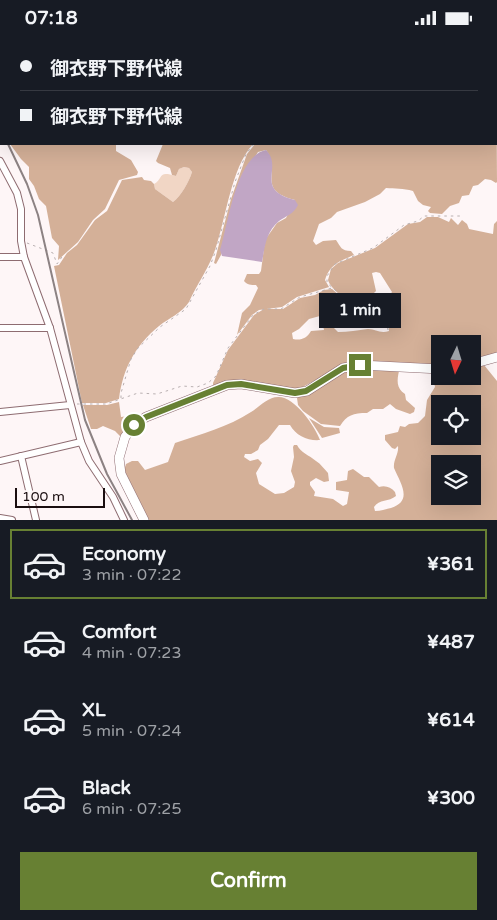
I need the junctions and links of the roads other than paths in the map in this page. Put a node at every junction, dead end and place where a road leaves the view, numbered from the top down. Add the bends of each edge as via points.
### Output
1 (0, 161) edge
2 (0, 257) edge
3 (24, 257) junction
4 (50, 328) junction
5 (0, 329) edge
6 (497, 357) edge
7 (481, 361) edge
8 (431, 369) edge
9 (70, 405) junction
10 (0, 412) edge
11 (81, 442) junction
12 (21, 456) junction
13 (0, 461) edge
14 (0, 517) edge
15 (12, 520) edge
16 (36, 520) edge
17 (124, 520) edge
18 (144, 520) edge

1 - 3 street via 17,193
2 - 3 street
3 - 4 street
4 - 5 street
4 - 9 street
6 - 7 main road
8 - 18 main road via 352,366 343,368 306,391 295,393 241,384 227,385 146,417 125,437 119,458 121,474
9 - 10 street
9 - 11 street
11 - 12 street
11 - 17 street
12 - 13 street
12 - 16 street
14 - 15 street

